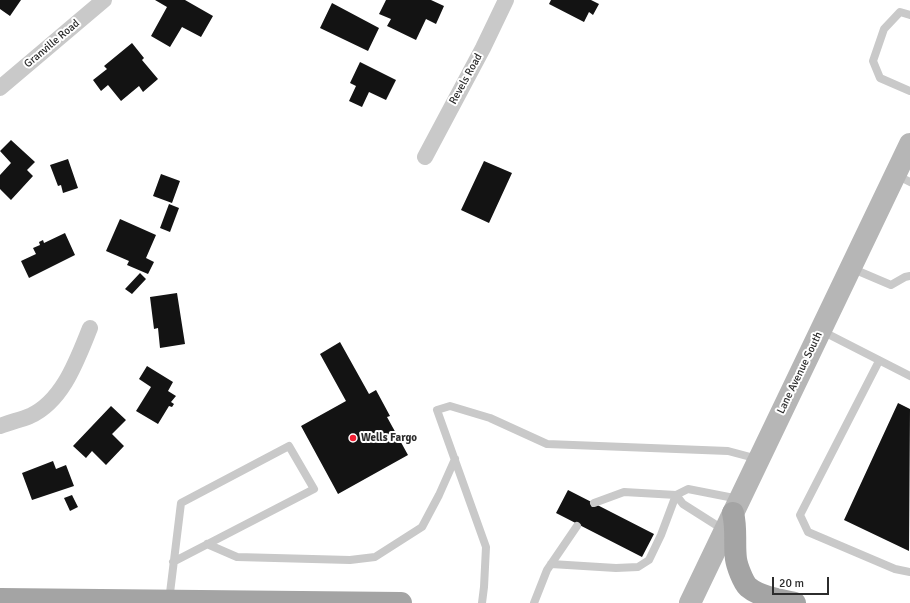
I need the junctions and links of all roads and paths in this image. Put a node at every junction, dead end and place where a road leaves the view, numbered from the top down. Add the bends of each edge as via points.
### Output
1 (104, 0) edge
2 (506, 0) edge
3 (910, 15) edge
4 (0, 88) edge
5 (910, 92) edge
6 (910, 144) edge
7 (425, 157) dead end
8 (903, 178) edge
9 (851, 268) junction
10 (910, 276) edge
11 (90, 328) dead end
12 (821, 330) junction
13 (879, 360) junction
14 (910, 376) edge
15 (0, 426) edge
16 (455, 458) junction
17 (759, 459) junction
18 (676, 495) junction
19 (594, 503) dead end
20 (733, 514) junction
21 (577, 526) dead end
22 (207, 544) junction
23 (173, 562) junction
24 (551, 564) junction
25 (910, 572) edge
26 (0, 598) edge
27 (168, 601) edge
28 (309, 602) edge
29 (401, 603) edge
30 (482, 603) edge
31 (534, 603) edge
32 (690, 603) edge
33 (795, 603) edge

1 - 4 street, Granville Road
2 - 7 street, Revels Road
3 - 5 lane via 900,12 884,29 873,61 880,78
6 - 8 main road, Lane Avenue South
8 - 9 main road, Lane Avenue South
9 - 10 lane via 891,285 905,276
9 - 12 main road, Lane Avenue South
11 - 15 street via 75,366 53,399 30,415
12 - 13 lane
12 - 17 main road, Lane Avenue South
13 - 14 lane
13 - 25 lane via 800,515 808,532 895,569
16 - 17 lane via 437,410 450,406 490,418 547,444 728,451
16 - 22 lane via 422,527 375,557 350,560 237,557
16 - 30 lane via 486,547
17 - 20 main road, Lane Avenue South
18 - 19 lane via 624,492
18 - 20 lane via 684,504
18 - 20 lane via 688,489
18 - 24 lane via 649,560 638,568
20 - 32 main road, Lane Avenue South
20 - 33 main road via 736,524 736,560 747,587 760,594
21 - 24 lane
22 - 23 lane
22 - 23 lane via 314,489 289,446 181,503
23 - 27 lane
24 - 31 lane via 542,579
26 - 27 main road
27 - 28 main road
28 - 29 main road

